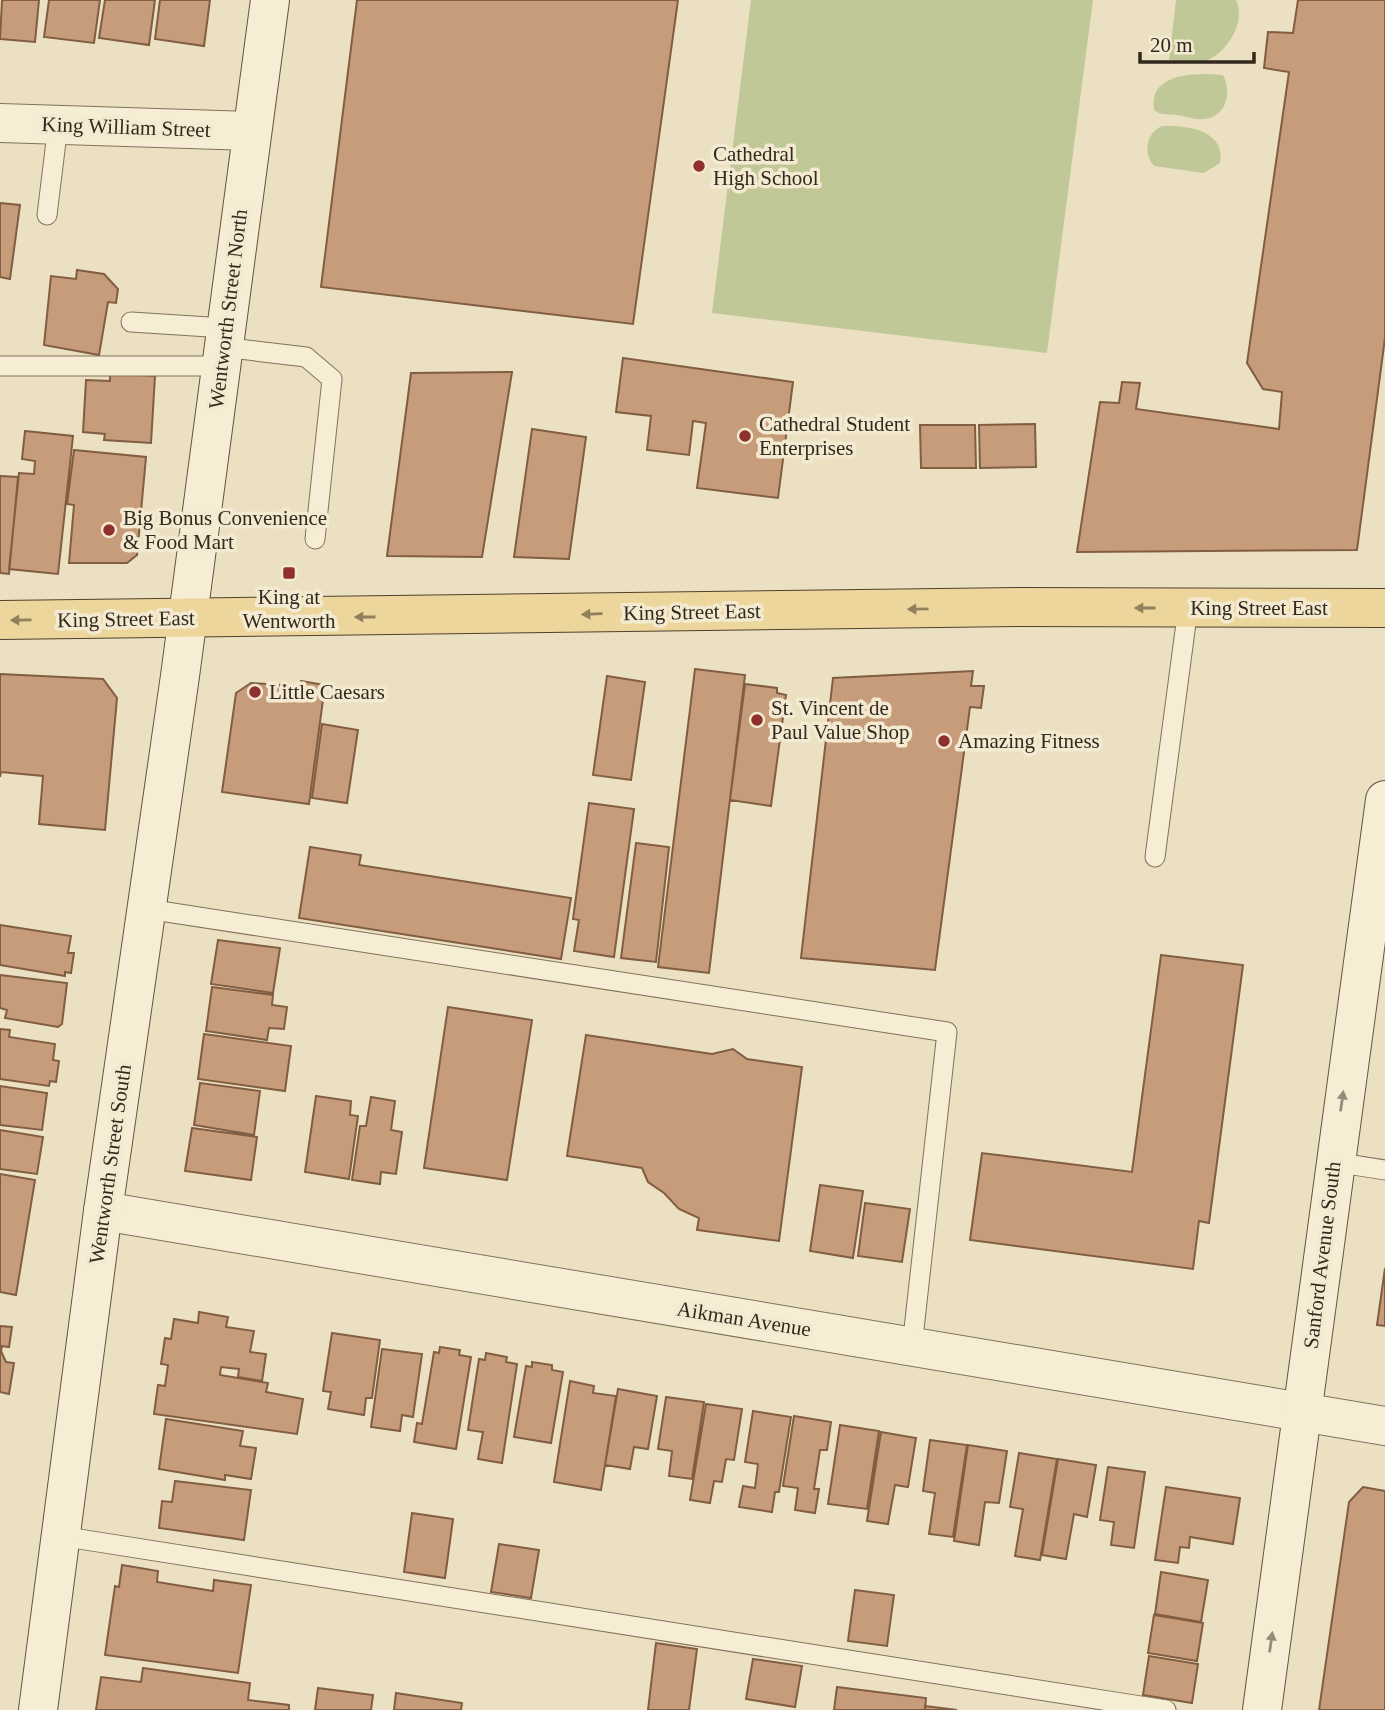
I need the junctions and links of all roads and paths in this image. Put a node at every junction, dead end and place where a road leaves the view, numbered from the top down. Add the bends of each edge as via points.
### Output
1 (270, 0) edge
2 (0, 123) edge
3 (58, 125) junction
4 (251, 131) junction
5 (47, 215) dead end
6 (131, 322) dead end
7 (223, 347) junction
8 (0, 366) edge
9 (315, 539) dead end
10 (1188, 608) junction
11 (1385, 608) edge
12 (187, 618) junction
13 (0, 620) edge
14 (1385, 800) edge
15 (1381, 852) edge
16 (1155, 857) dead end
17 (147, 909) junction
18 (1334, 1162) junction
19 (1385, 1170) edge
20 (103, 1211) junction
21 (912, 1348) junction
22 (1301, 1412) junction
23 (1385, 1426) edge
24 (60, 1535) junction
25 (38, 1710) edge
26 (1166, 1710) edge
27 (1262, 1710) edge

1 - 4 street, Wentworth Street North
2 - 3 street, King William Street
3 - 4 street, King William Street
3 - 5 lane
4 - 7 street, Wentworth Street North
6 - 7 lane
7 - 8 lane
7 - 9 lane via 306,357 332,379
7 - 12 street, Wentworth Street North
10 - 11 main road, King Street East
10 -> 12 main road, King Street East
10 - 16 lane
12 -> 13 main road, King Street East
12 - 17 street, Wentworth Street South
14 - 15 street, Sanford Avenue South
18 -> 15 street, Sanford Avenue South
17 - 20 street, Wentworth Street South
17 - 21 lane via 947,1032
18 - 19 lane
18 - 22 street, Sanford Avenue South
20 - 21 street, Aikman Avenue
20 - 24 street, Wentworth Street South
21 - 22 street, Aikman Avenue
22 - 23 street, Aikman Avenue
27 -> 22 street, Sanford Avenue South
24 - 25 street, Wentworth Street South
24 - 26 lane

